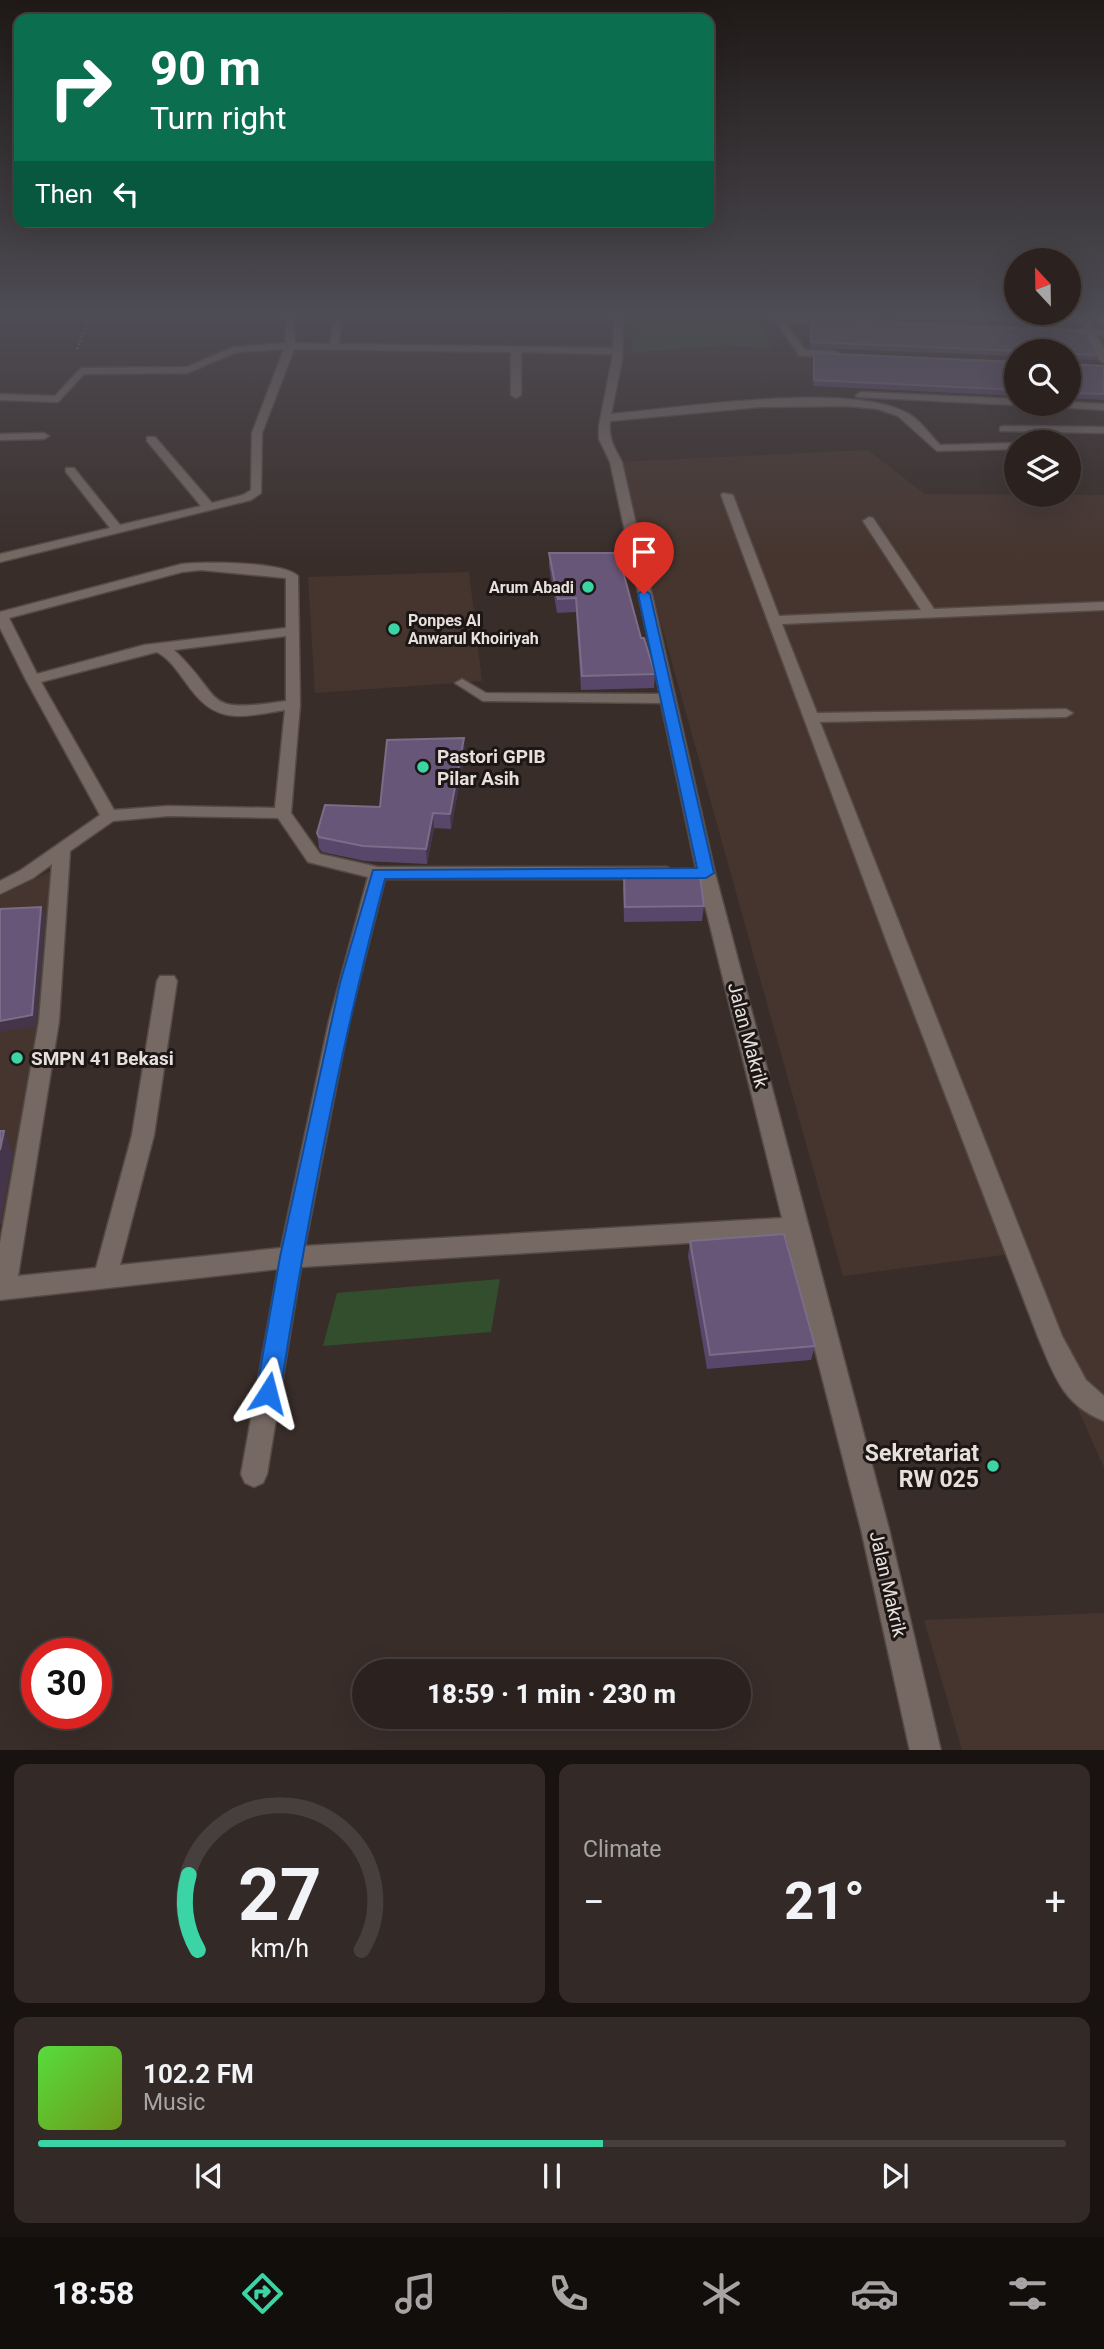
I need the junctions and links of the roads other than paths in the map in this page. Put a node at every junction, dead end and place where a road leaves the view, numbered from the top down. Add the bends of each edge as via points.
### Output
1 (270, 399) edge
2 (609, 399) edge
3 (941, 399) edge
4 (1004, 401) edge
5 (1081, 406) edge
6 (1104, 407) edge
7 (606, 418) junction
8 (1005, 430) edge
9 (1104, 430) edge
10 (0, 436) edge
11 (44, 436) dead end
12 (151, 439) dead end
13 (1004, 444) edge
14 (70, 470) dead end
15 (727, 495) dead end
16 (209, 507) junction
17 (869, 521) dead end
18 (117, 529) junction
19 (1, 556) edge
20 (1104, 606) edge
21 (929, 612) junction
22 (0, 616) edge
23 (776, 620) junction
24 (294, 631) junction
25 (159, 647) junction
26 (33, 680) junction
27 (462, 683) dead end
28 (667, 699) junction
29 (293, 705) junction
30 (1066, 713) dead end
31 (812, 718) junction
32 (283, 813) junction
33 (109, 816) junction
34 (62, 850) junction
35 (378, 873) junction
36 (692, 873) junction
37 (0, 888) edge
38 (167, 981) dead end
39 (796, 1227) junction
40 (291, 1257) junction
41 (105, 1277) junction
42 (2, 1289) edge
43 (1104, 1409) edge
44 (254, 1474) dead end
45 (926, 1750) edge

1 - 16 street via 257,433 257,491
2 - 7 street, Jalan Makrik
3 - 4 street
5 - 6 street
7 - 13 street via 821,401 901,413 937,447
7 - 28 street, Jalan Makrik via 604,439 616,462
8 - 9 street
10 - 11 street
12 - 16 street
14 - 18 street
15 - 23 street
16 - 18 street
17 - 21 street
18 - 19 street
20 - 21 street
21 - 23 street
22 - 24 street via 201,566 292,576
22 - 26 street
23 - 31 street
24 - 25 street
24 - 29 street
25 - 26 street
25 - 29 street via 170,651 213,705 223,710
26 - 33 street
27 - 28 street via 483,696
28 - 36 street, Jalan Makrik
29 - 32 street
30 - 31 street
31 - 43 street via 1050,1336 1068,1377 1094,1406
32 - 33 street via 168,811
32 - 35 street via 314,858
33 - 34 street
34 - 37 street
34 - 42 street via 49,1021
35 - 36 street
35 - 40 street via 348,983
36 - 39 street, Jalan Makrik
38 - 41 street via 143,1135
39 - 40 street
39 - 45 street, Jalan Makrik via 875,1529
40 - 41 street
40 - 44 street
41 - 42 street

